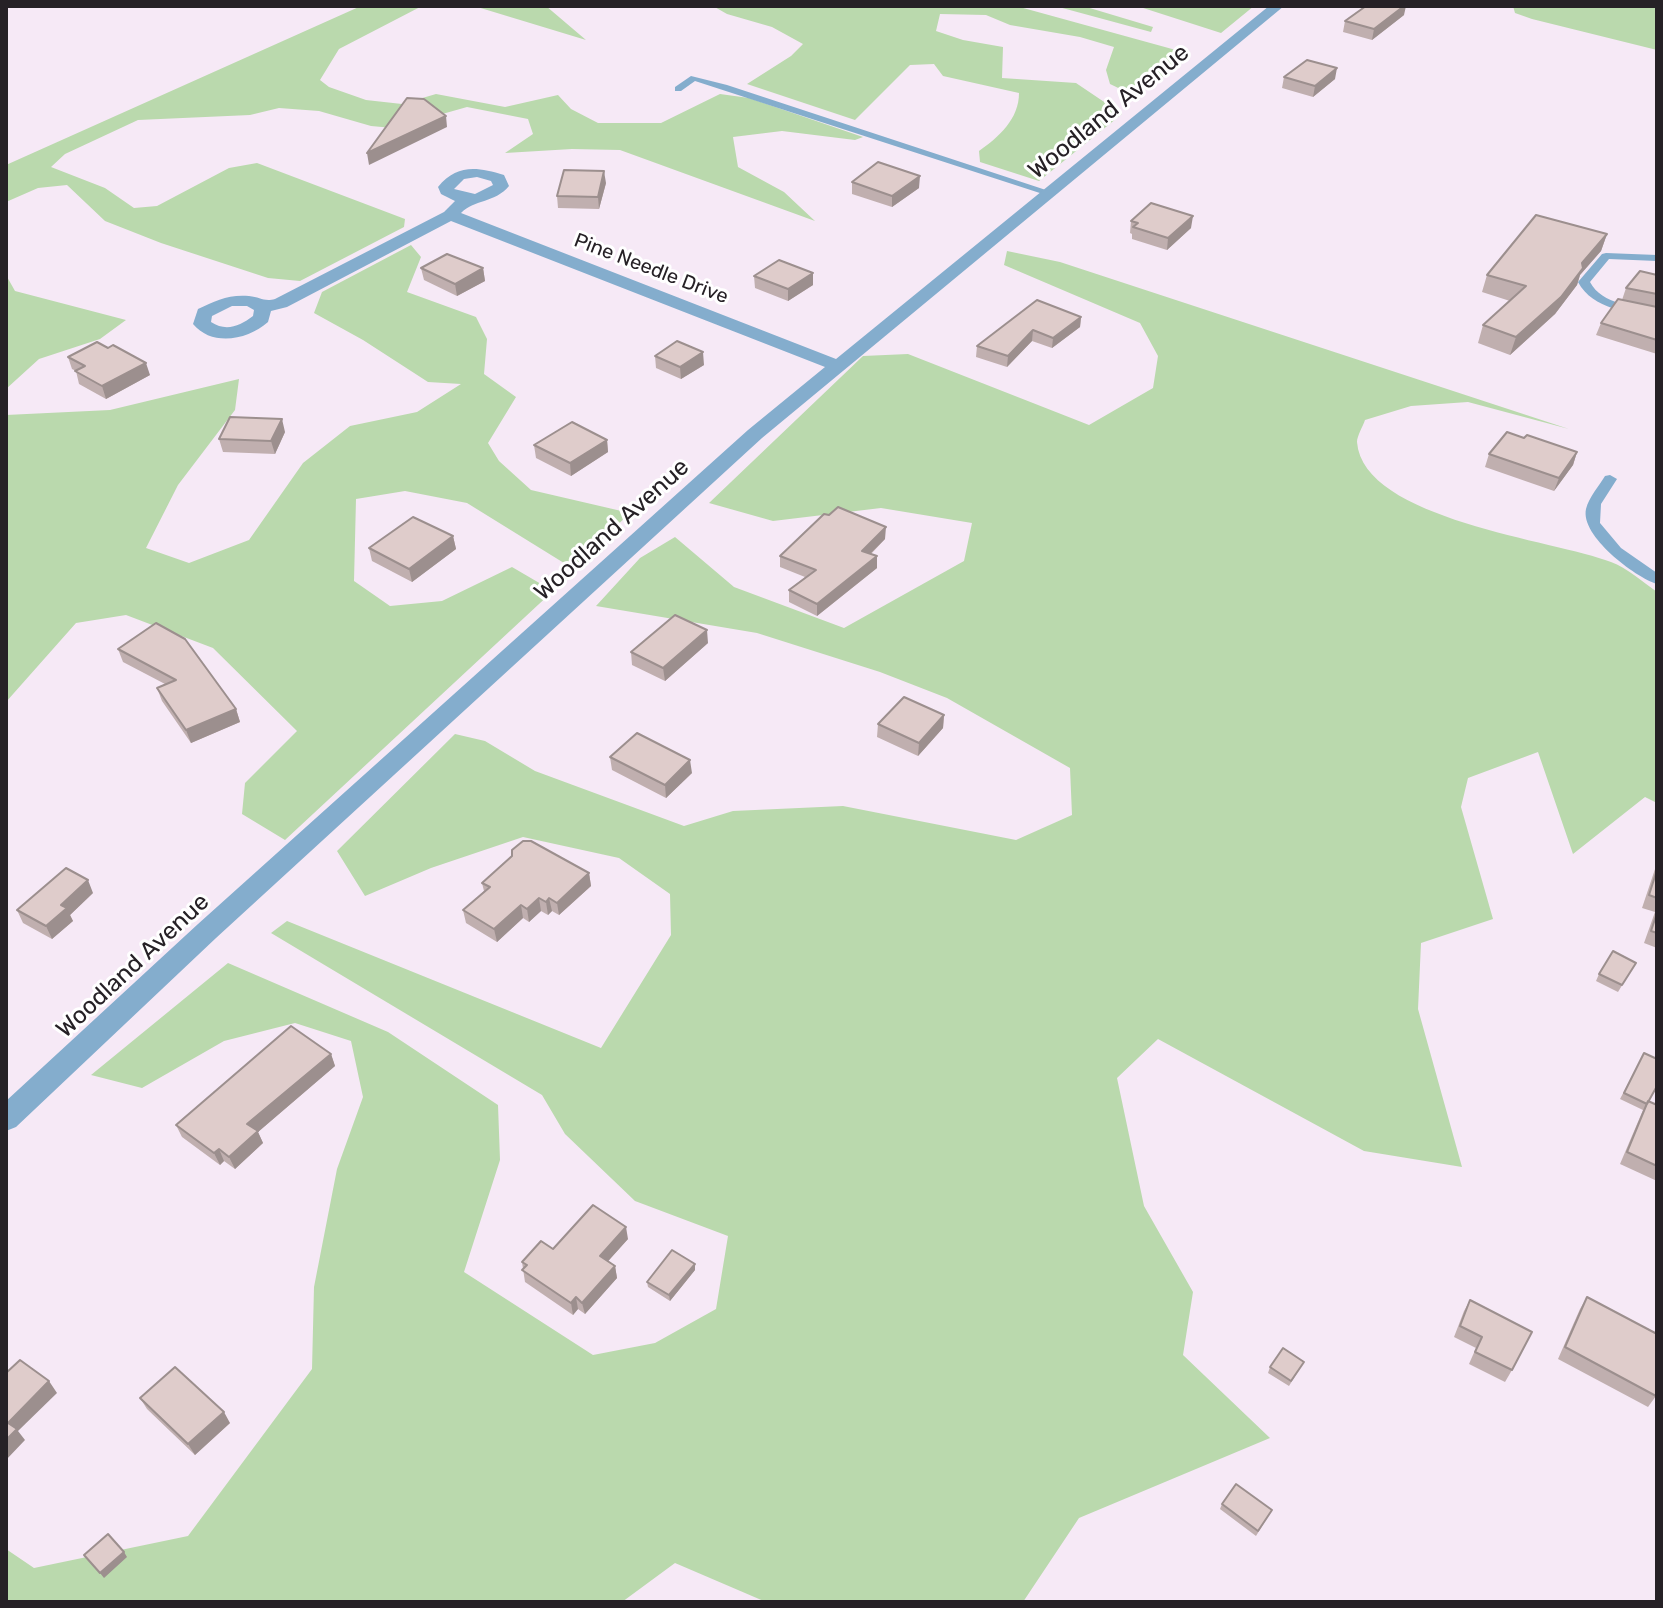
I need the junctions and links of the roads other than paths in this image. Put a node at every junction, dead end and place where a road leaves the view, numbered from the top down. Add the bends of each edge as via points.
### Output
1 (1277, 6) edge
2 (678, 89) dead end
3 (1050, 193) junction
4 (467, 198) dead end
5 (450, 215) junction
6 (1657, 258) edge
7 (263, 308) dead end
8 (1657, 314) edge
9 (836, 365) junction
10 (1610, 479) dead end
11 (1657, 580) edge
12 (6, 1119) edge

1 - 3 street, Woodland Avenue
2 - 3 lane via 694,78
3 - 9 street, Woodland Avenue
4 - 5 street
5 - 7 street
5 - 9 street, Pine Needle Drive
6 - 8 lane via 1606,256 1584,282 1598,299
9 - 12 street, Woodland Avenue
10 - 11 lane via 1592,511 1593,525

